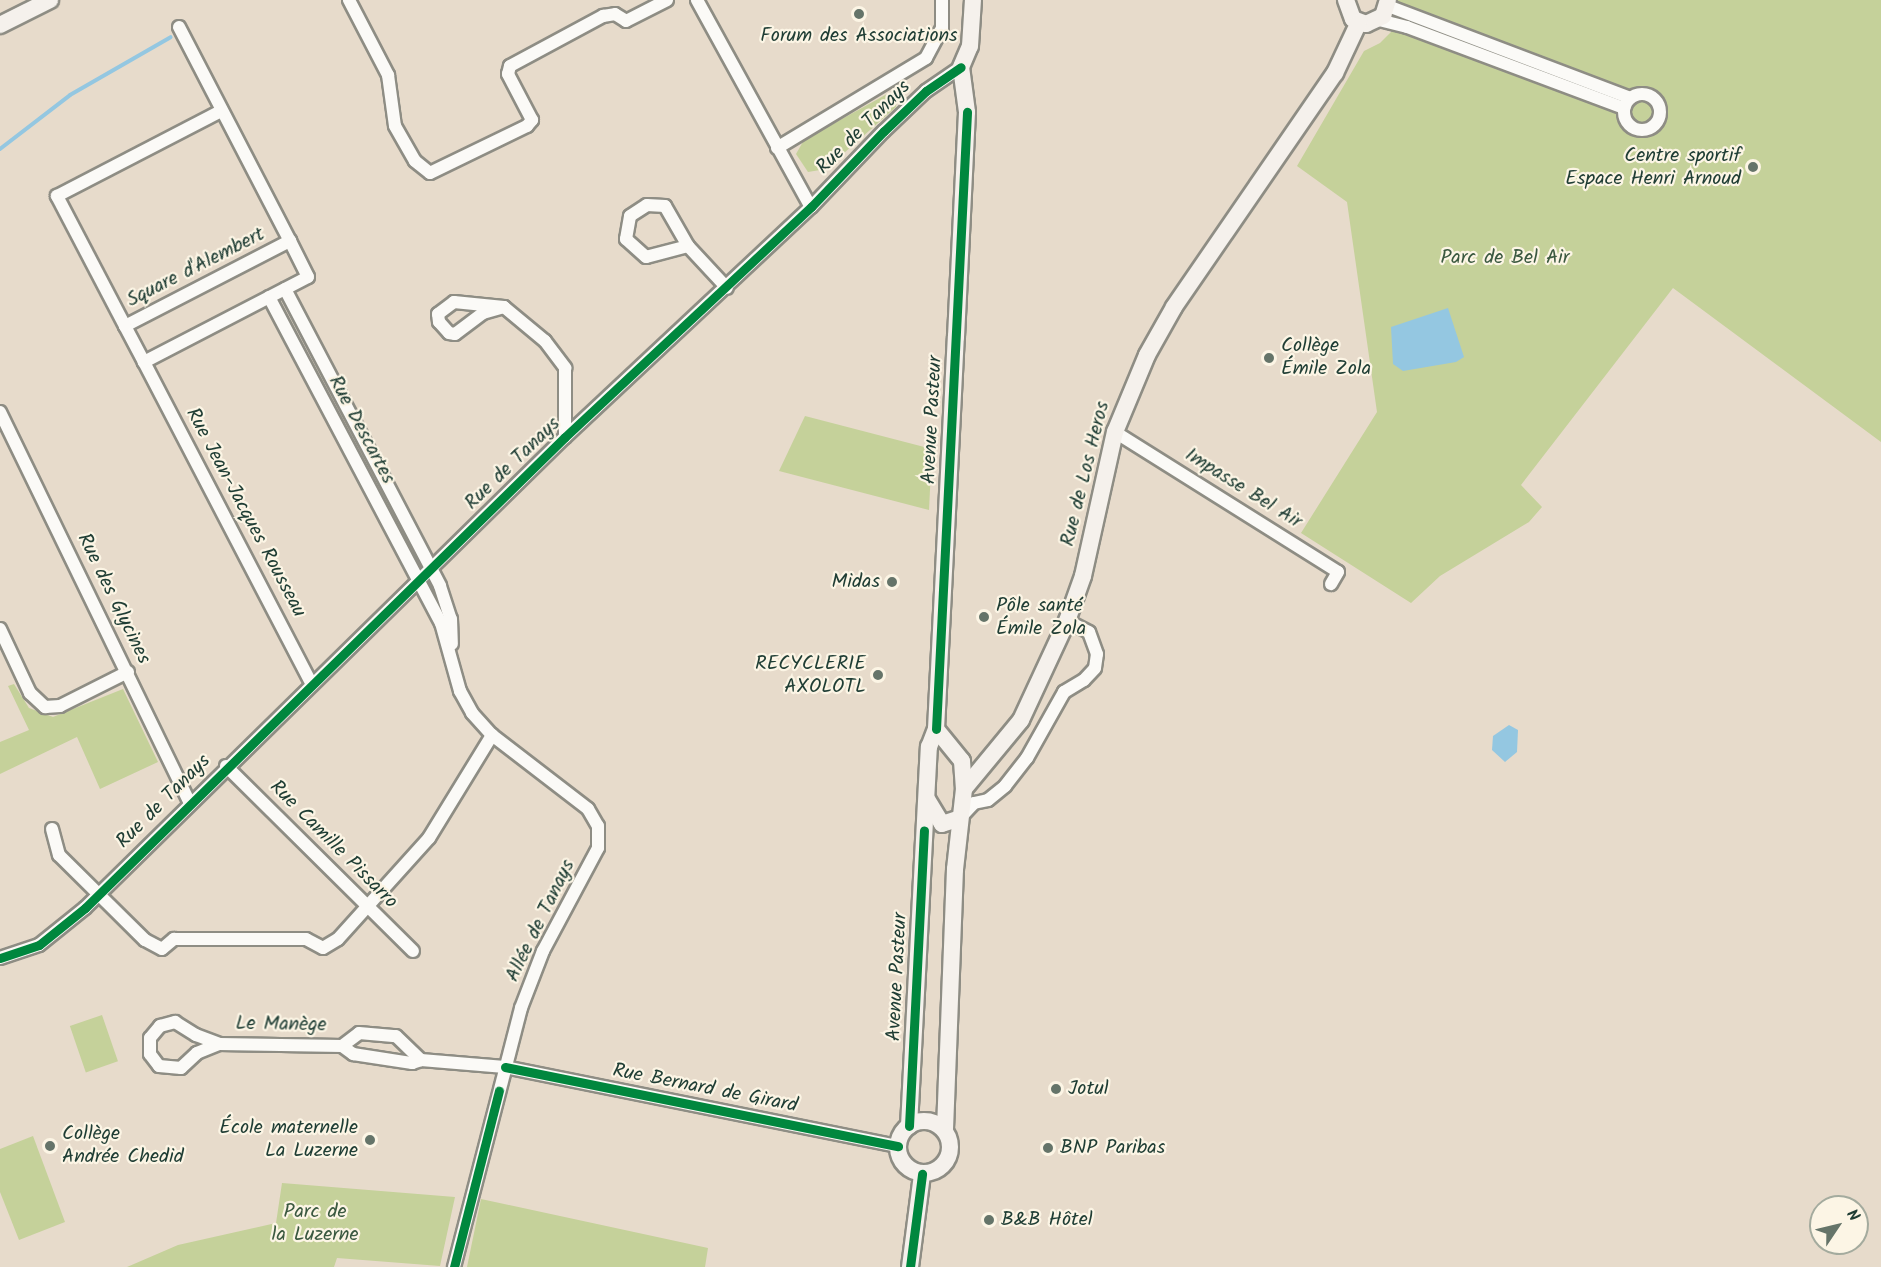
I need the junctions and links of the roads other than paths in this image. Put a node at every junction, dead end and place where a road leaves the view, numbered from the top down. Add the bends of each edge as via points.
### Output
1 (50, 0) edge
2 (349, 0) edge
3 (667, 0) edge
4 (698, 0) edge
5 (942, 0) edge
6 (973, 0) edge
7 (1346, 0) edge
8 (1385, 9) edge
9 (1359, 22) junction
10 (0, 25) edge
11 (179, 27) dead end
12 (960, 67) junction
13 (1627, 103) dead end
14 (221, 111) junction
15 (777, 148) junction
16 (811, 207) junction
17 (290, 241) junction
18 (687, 246) junction
19 (727, 288) junction
20 (285, 289) junction
21 (269, 297) junction
22 (504, 306) junction
23 (125, 326) junction
24 (144, 362) junction
25 (0, 412) edge
26 (1115, 432) junction
27 (566, 437) junction
28 (432, 569) junction
29 (418, 581) junction
30 (1331, 584) dead end
31 (1067, 621) junction
32 (0, 629) edge
33 (454, 669) junction
34 (128, 672) junction
35 (311, 683) junction
36 (936, 729) junction
37 (492, 735) junction
38 (957, 752) junction
39 (998, 752) junction
40 (226, 766) junction
41 (964, 789) junction
42 (926, 798) junction
43 (190, 803) junction
44 (960, 818) junction
45 (52, 829) dead end
46 (98, 894) junction
47 (368, 907) junction
48 (413, 951) dead end
49 (0, 958) edge
50 (219, 1044) junction
51 (342, 1046) junction
52 (421, 1060) junction
53 (505, 1067) junction
54 (909, 1126) junction
55 (945, 1131) junction
56 (898, 1146) junction
57 (921, 1174) junction
58 (454, 1267) edge
59 (910, 1267) edge

1 - 10 main road
2 - 3 street via 388,75 395,126 415,161 430,173 527,126 532,120 508,74 510,66 603,16 615,14 626,21
4 - 15 street
5 - 15 street via 942,28 926,58
6 - 12 main road, Avenue Pasteur via 970,46
7 - 9 main road via 1348,13
8 - 9 main road
8 - 13 street via 1407,27
9 - 26 main road, Rue de Los Heros via 1335,73 1174,307 1133,384
11 - 14 street
12 - 16 street, Rue de Tanays via 926,91
12 - 36 main road, Avenue Pasteur via 967,112
14 - 17 street
14 - 23 street via 57,196
15 - 16 street
16 - 19 street, Rue de Tanays
17 - 20 street, Square d'Alembert via 309,277
17 - 23 street, Square d'Alembert
18 - 18 street via 666,206 647,205 630,216 626,239 646,257
18 - 19 street
19 - 27 street, Rue de Tanays
20 - 21 street, Square d'Alembert
20 - 28 street, Rue Descartes
21 - 24 street, Square d'Alembert
21 - 29 street, Rue Descartes
22 - 22 street via 464,301 444,307 438,314 443,328 454,333 483,313
22 - 27 street via 561,359 565,368
23 - 24 street, Square d'Alembert
24 - 35 street, Rue Jean-Jacques Rousseau
25 - 34 street, Rue des Glycines
26 - 30 street, Impasse Bel Air via 1338,572
26 - 31 main road, Rue de Los Heros via 1083,576
27 - 28 street, Rue de Tanays
28 - 29 street, Rue de Tanays
28 - 33 street, Rue Descartes via 447,603
29 - 33 street, Rue Descartes via 441,623
29 - 35 street, Rue de Tanays
31 - 39 main road, Rue de Los Heros via 1021,720
31 - 44 street via 1089,632 1097,654 1095,668 1057,700 1027,758 1005,786 988,800 974,803
32 - 34 street via 30,693 45,707 60,706
33 - 37 street via 472,713
34 - 43 street, Rue des Glycines
35 - 40 street, Rue de Tanays
36 - 38 main road
36 - 42 main road, Avenue Pasteur via 929,747
37 - 47 street via 429,838
37 - 53 street, Allée de Tanays via 588,809 598,826 598,848 543,951
38 - 39 main road via 985,757
38 - 41 main road via 962,761
39 - 41 main road, Rue de Los Heros
40 - 43 street, Rue de Tanays
40 - 47 street, Rue Camille Pissarro
41 - 44 main road
42 - 44 main road via 937,821 951,824
42 - 54 main road, Avenue Pasteur
43 - 46 street, Rue de Tanays
44 - 55 main road via 949,984
45 - 46 street via 59,855
46 - 47 street via 145,940 162,949 174,939 306,939 323,948 338,939
46 - 49 street, Rue de Tanays via 39,945
47 - 48 street, Rue Camille Pissarro
50 - 50 street, Le Manège via 175,1022 160,1026 148,1046 159,1066 174,1070
50 - 51 street, Le Manège
51 - 52 street, Le Manège via 353,1054 412,1064
51 - 52 street, Le Manège via 359,1033 396,1036
52 - 53 street, Le Manège
53 - 56 street, Rue Bernard de Girard
53 - 58 street
54 - 55 main road via 929,1121
54 - 56 main road, Avenue Pasteur
55 - 57 main road via 951,1146 946,1162 933,1172
56 - 57 main road via 906,1166
57 - 59 main road

